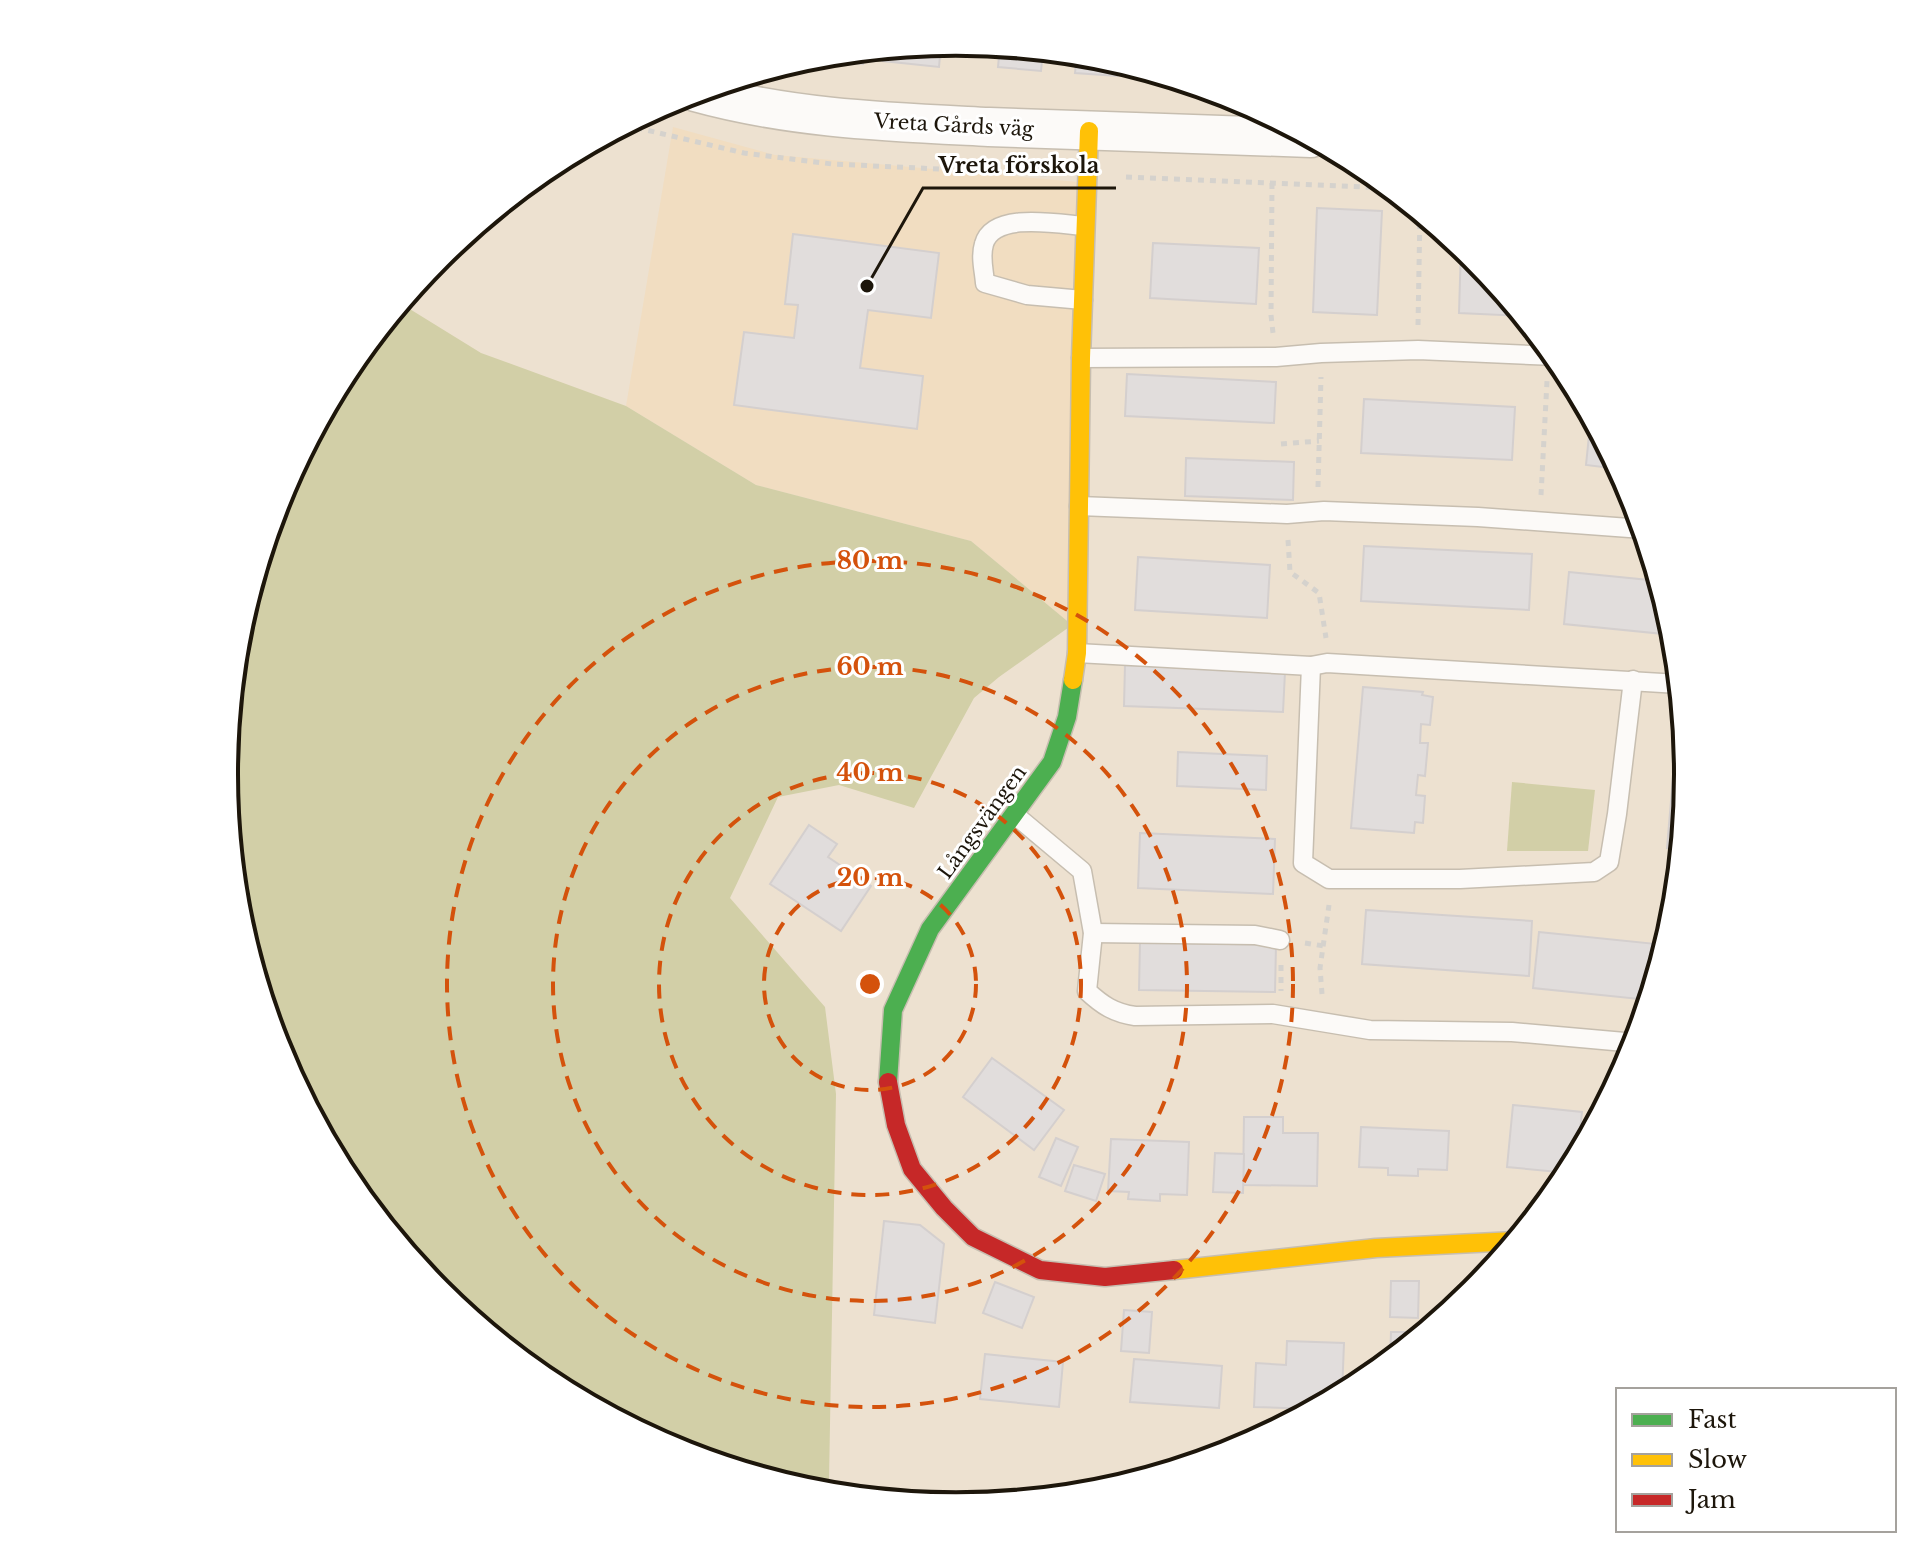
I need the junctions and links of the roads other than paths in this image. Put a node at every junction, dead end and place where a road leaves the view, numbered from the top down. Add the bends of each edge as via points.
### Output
1 (715, 98) edge
2 (1089, 131) junction
3 (1288, 137) edge
4 (1084, 226) junction
5 (1083, 300) junction
6 (1539, 355) edge
7 (1081, 358) junction
8 (1079, 506) junction
9 (1630, 528) edge
10 (1077, 653) junction
11 (1319, 664) junction
12 (1633, 680) junction
13 (1668, 683) edge
14 (1015, 815) junction
15 (1093, 933) junction
16 (1280, 940) dead end
17 (1622, 1042) edge
18 (1500, 1242) edge

1 - 2 street, Vreta Gårds väg via 877,122
2 - 3 street, Vreta Gårds väg
2 - 4 street, Långsvängen
4 - 5 street, Långsvängen
4 - 5 lane via 1029,221 998,227 984,241 982,257 985,283 1027,295
5 - 7 street, Långsvängen
6 - 7 lane via 1418,350
7 - 8 street, Långsvängen
8 - 9 lane via 1540,520
8 - 10 street, Långsvängen
10 - 11 lane
10 - 14 street, Långsvängen via 1067,717 1052,762
11 - 12 lane
11 - 12 lane via 1303,863 1329,879 1594,872 1609,862
12 - 13 lane
14 - 15 lane via 1082,871
14 - 18 street, Långsvängen via 930,929 893,1010 887,1075 896,1125 912,1169 973,1237 1040,1270 1105,1277 1376,1248
15 - 16 lane via 1255,935
15 - 17 lane via 1087,991 1120,1014 1273,1014 1370,1030 1512,1032

